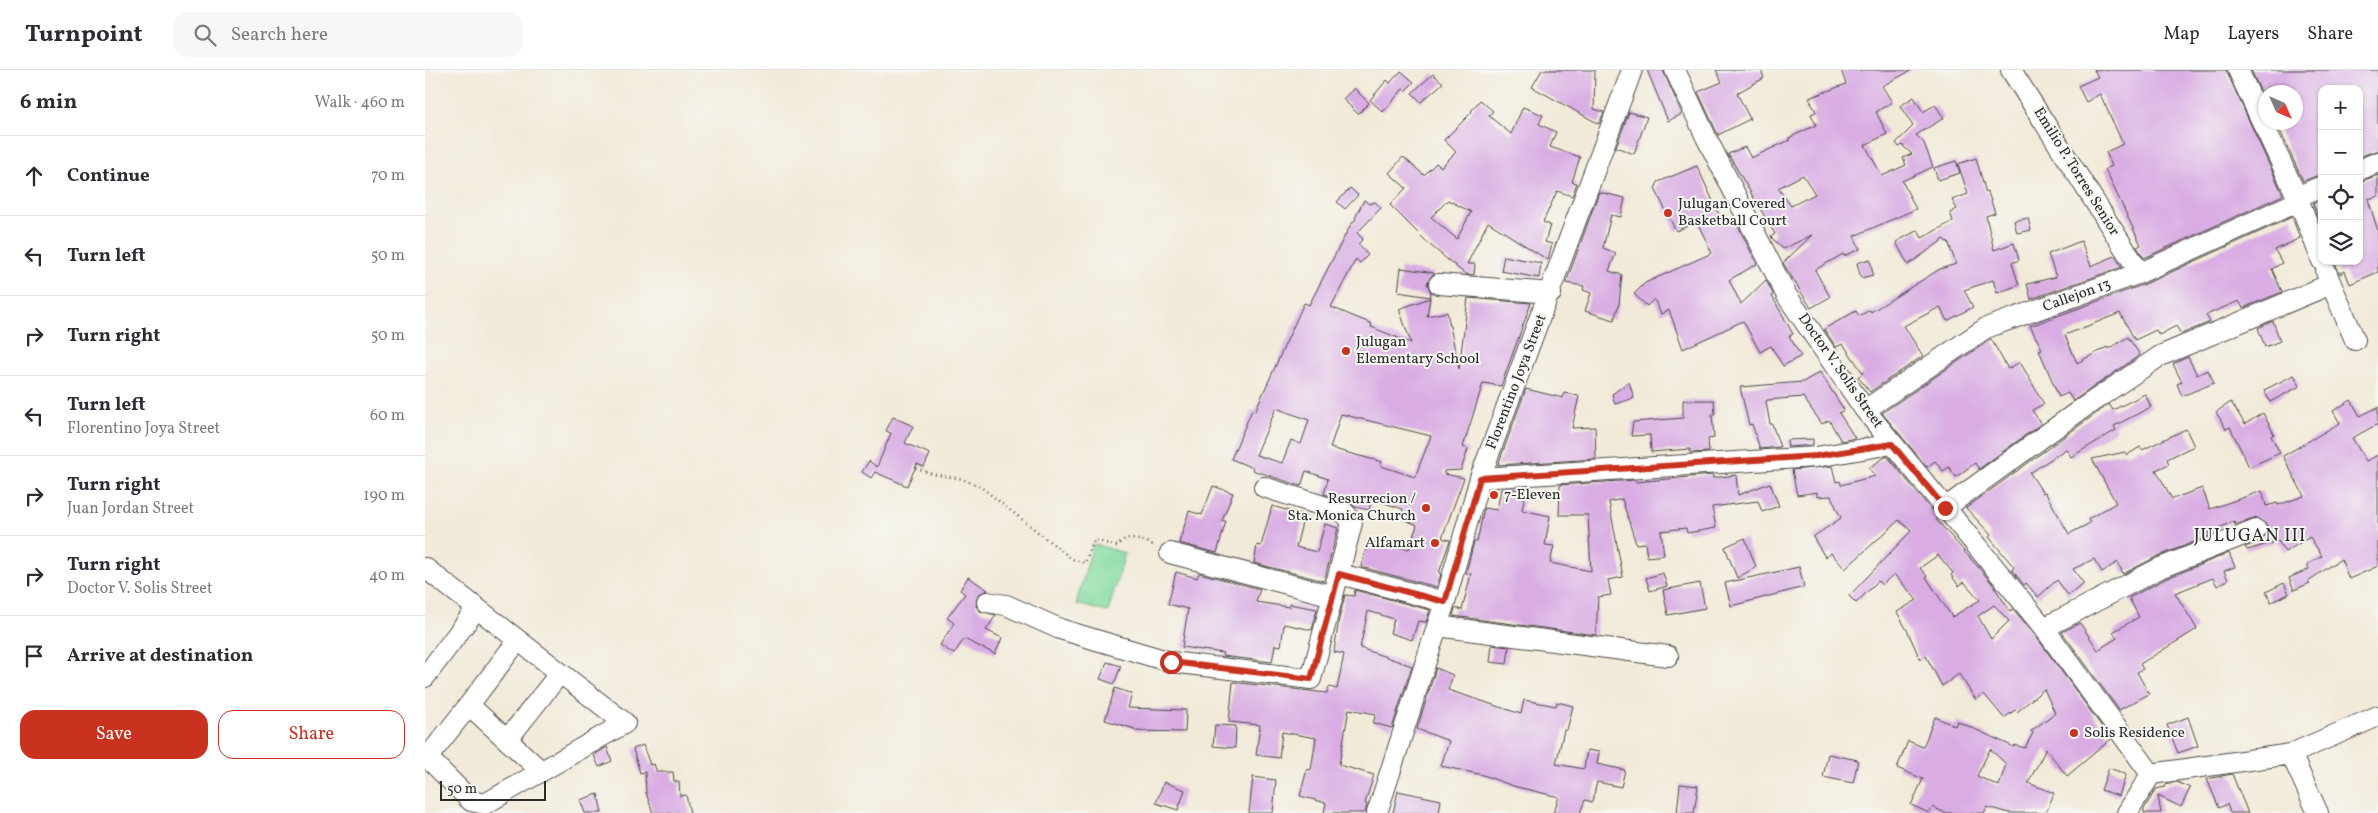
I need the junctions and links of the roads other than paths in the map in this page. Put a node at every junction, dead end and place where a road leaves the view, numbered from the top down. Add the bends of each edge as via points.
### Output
1 (1632, 70) edge
2 (1675, 70) edge
3 (2011, 70) edge
4 (2238, 70) edge
5 (2378, 162) edge
6 (2363, 168) edge
7 (2318, 188) edge
8 (2298, 199) junction
9 (2318, 251) edge
10 (2324, 265) edge
11 (2140, 273) junction
12 (1439, 284) dead end
13 (2331, 284) junction
14 (1551, 293) junction
15 (2355, 340) dead end
16 (1865, 410) junction
17 (1892, 444) junction
18 (1480, 478) junction
19 (1264, 487) dead end
20 (1945, 508) junction
21 (2256, 530) dead end
22 (1171, 552) road end
23 (1339, 574) junction
24 (428, 578) edge
25 (1333, 596) junction
26 (987, 602) dead end
27 (1445, 602) junction
28 (477, 608) junction
29 (1437, 626) junction
30 (2044, 628) junction
31 (518, 640) junction
32 (1668, 656) dead end
33 (560, 673) junction
34 (425, 677) edge
35 (469, 705) junction
36 (2378, 716) edge
37 (507, 740) junction
38 (2291, 754) junction
39 (426, 756) edge
40 (541, 771) junction
41 (2151, 774) junction
42 (1377, 813) edge
43 (2127, 813) edge
44 (2318, 813) edge

1 - 14 street, Florentino Joya Street
2 - 16 street, Doctor V. Solis Street via 1787,296
3 - 11 street, Emilio P. Torres Senior
4 - 8 street
5 - 6 street
7 - 8 street, Callejon 13
8 - 9 street
8 - 11 street, Callejon 13
10 - 13 street
11 - 16 street, Callejon 13 via 1986,328
12 - 14 street
13 - 15 street
13 - 20 street via 2160,356
14 - 18 street, Florentino Joya Street
16 - 17 street, Doctor V. Solis Street
17 - 18 street via 1816,456
17 - 20 street, Doctor V. Solis Street
18 - 27 street, Florentino Joya Street
19 - 23 street via 1350,517 1352,523
20 - 30 street, Doctor V. Solis Street
21 - 30 street via 2160,568
22 - 25 street
23 - 25 street
23 - 27 street
24 - 28 street
25 - 26 street via 1311,679 1171,662 1068,631 1006,605
27 - 29 street, Florentino Joya Street
28 - 31 street
28 - 34 street
29 - 32 street
29 - 42 street, Florentino Joya Street
30 - 41 street, Doctor V. Solis Street
31 - 33 street
31 - 35 street
33 - 37 street
33 - 40 street via 625,723
35 - 37 street
35 - 39 street
36 - 38 street
37 - 40 street
38 - 41 street
38 - 44 street
39 - 40 street via 471,802 485,804
41 - 43 street

